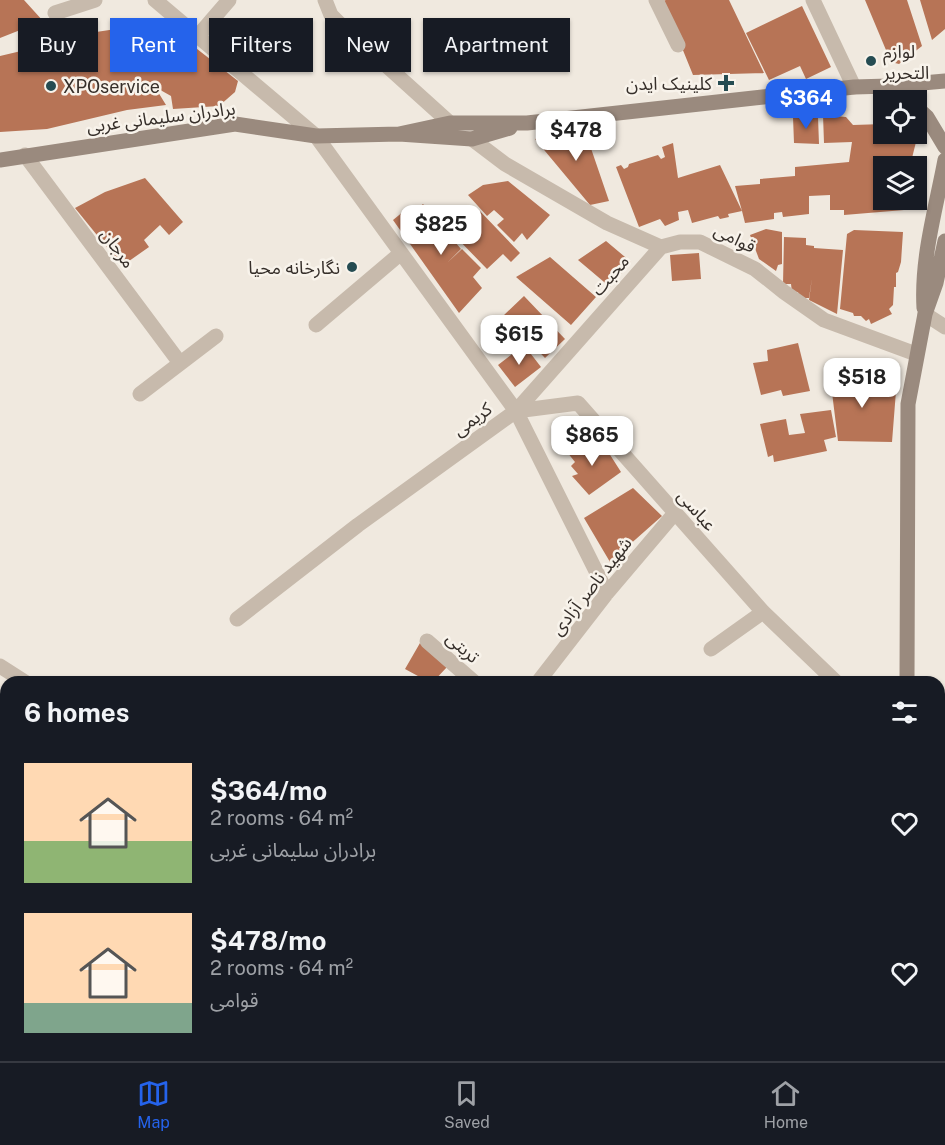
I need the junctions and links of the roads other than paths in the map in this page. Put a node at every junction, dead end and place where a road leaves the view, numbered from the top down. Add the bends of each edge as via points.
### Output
1 (95, 0) edge
2 (155, 0) edge
3 (229, 0) edge
4 (325, 0) edge
5 (656, 0) edge
6 (813, 0) edge
7 (55, 13) dead end
8 (198, 36) junction
9 (678, 45) dead end
10 (945, 81) edge
11 (889, 86) junction
12 (854, 87) junction
13 (894, 90) edge
14 (927, 117) edge
15 (450, 123) junction
16 (527, 123) junction
17 (399, 134) junction
18 (316, 136) junction
19 (472, 139) junction
20 (945, 147) edge
21 (25, 155) junction
22 (0, 160) edge
23 (945, 160) edge
24 (945, 241) edge
25 (661, 247) junction
26 (401, 253) junction
27 (925, 314) junction
28 (316, 325) dead end
29 (945, 327) edge
30 (216, 336) dead end
31 (916, 354) junction
32 (180, 363) junction
33 (140, 394) dead end
34 (516, 411) junction
35 (674, 514) junction
36 (607, 593) junction
37 (764, 612) junction
38 (237, 619) dead end
39 (427, 641) dead end
40 (711, 649) dead end
41 (0, 666) edge
42 (16, 676) edge
43 (467, 676) edge
44 (543, 676) edge
45 (830, 676) edge
46 (907, 676) edge

1 - 7 street
2 - 8 street, کریمی
3 - 8 street
4 - 15 street via 338,22
5 - 9 street
6 - 12 street
8 - 18 street, کریمی
10 - 11 main road, برادران سلیمانی غربی
11 - 12 main road, برادران سلیمانی غربی
11 - 13 main road
12 - 16 main road, برادران سلیمانی غربی
14 - 20 main road
15 - 16 main road, برادران سلیمانی غربی
15 - 17 main road, برادران سلیمانی غربی
16 - 19 main road, برادران سلیمانی غربی
17 - 18 main road, برادران سلیمانی غربی
17 - 19 main road, برادران سلیمانی غربی
18 - 21 main road, برادران سلیمانی غربی via 235,124
18 - 26 street, کریمی
19 - 25 street via 554,194 607,224
21 - 22 main road, برادران سلیمانی غربی
21 - 32 street, مرجان
23 - 27 main road via 926,260
24 - 27 main road
25 - 31 street, قوامی via 700,242 755,269 824,320
25 - 34 street, محبت
26 - 28 street
26 - 34 street, کریمی
27 - 29 street
27 - 31 main road
30 - 32 street
31 - 46 main road via 908,404
32 - 33 street
34 - 35 street, عباسی via 578,403
34 - 36 street
34 - 38 street, کریمی via 358,525
35 - 36 street, شهید ناصر آزادی
35 - 37 street, عباسی
36 - 44 street, شهید ناصر آزادی
37 - 40 street
37 - 45 street, عباسی
39 - 43 street, تربتی
41 - 42 street

